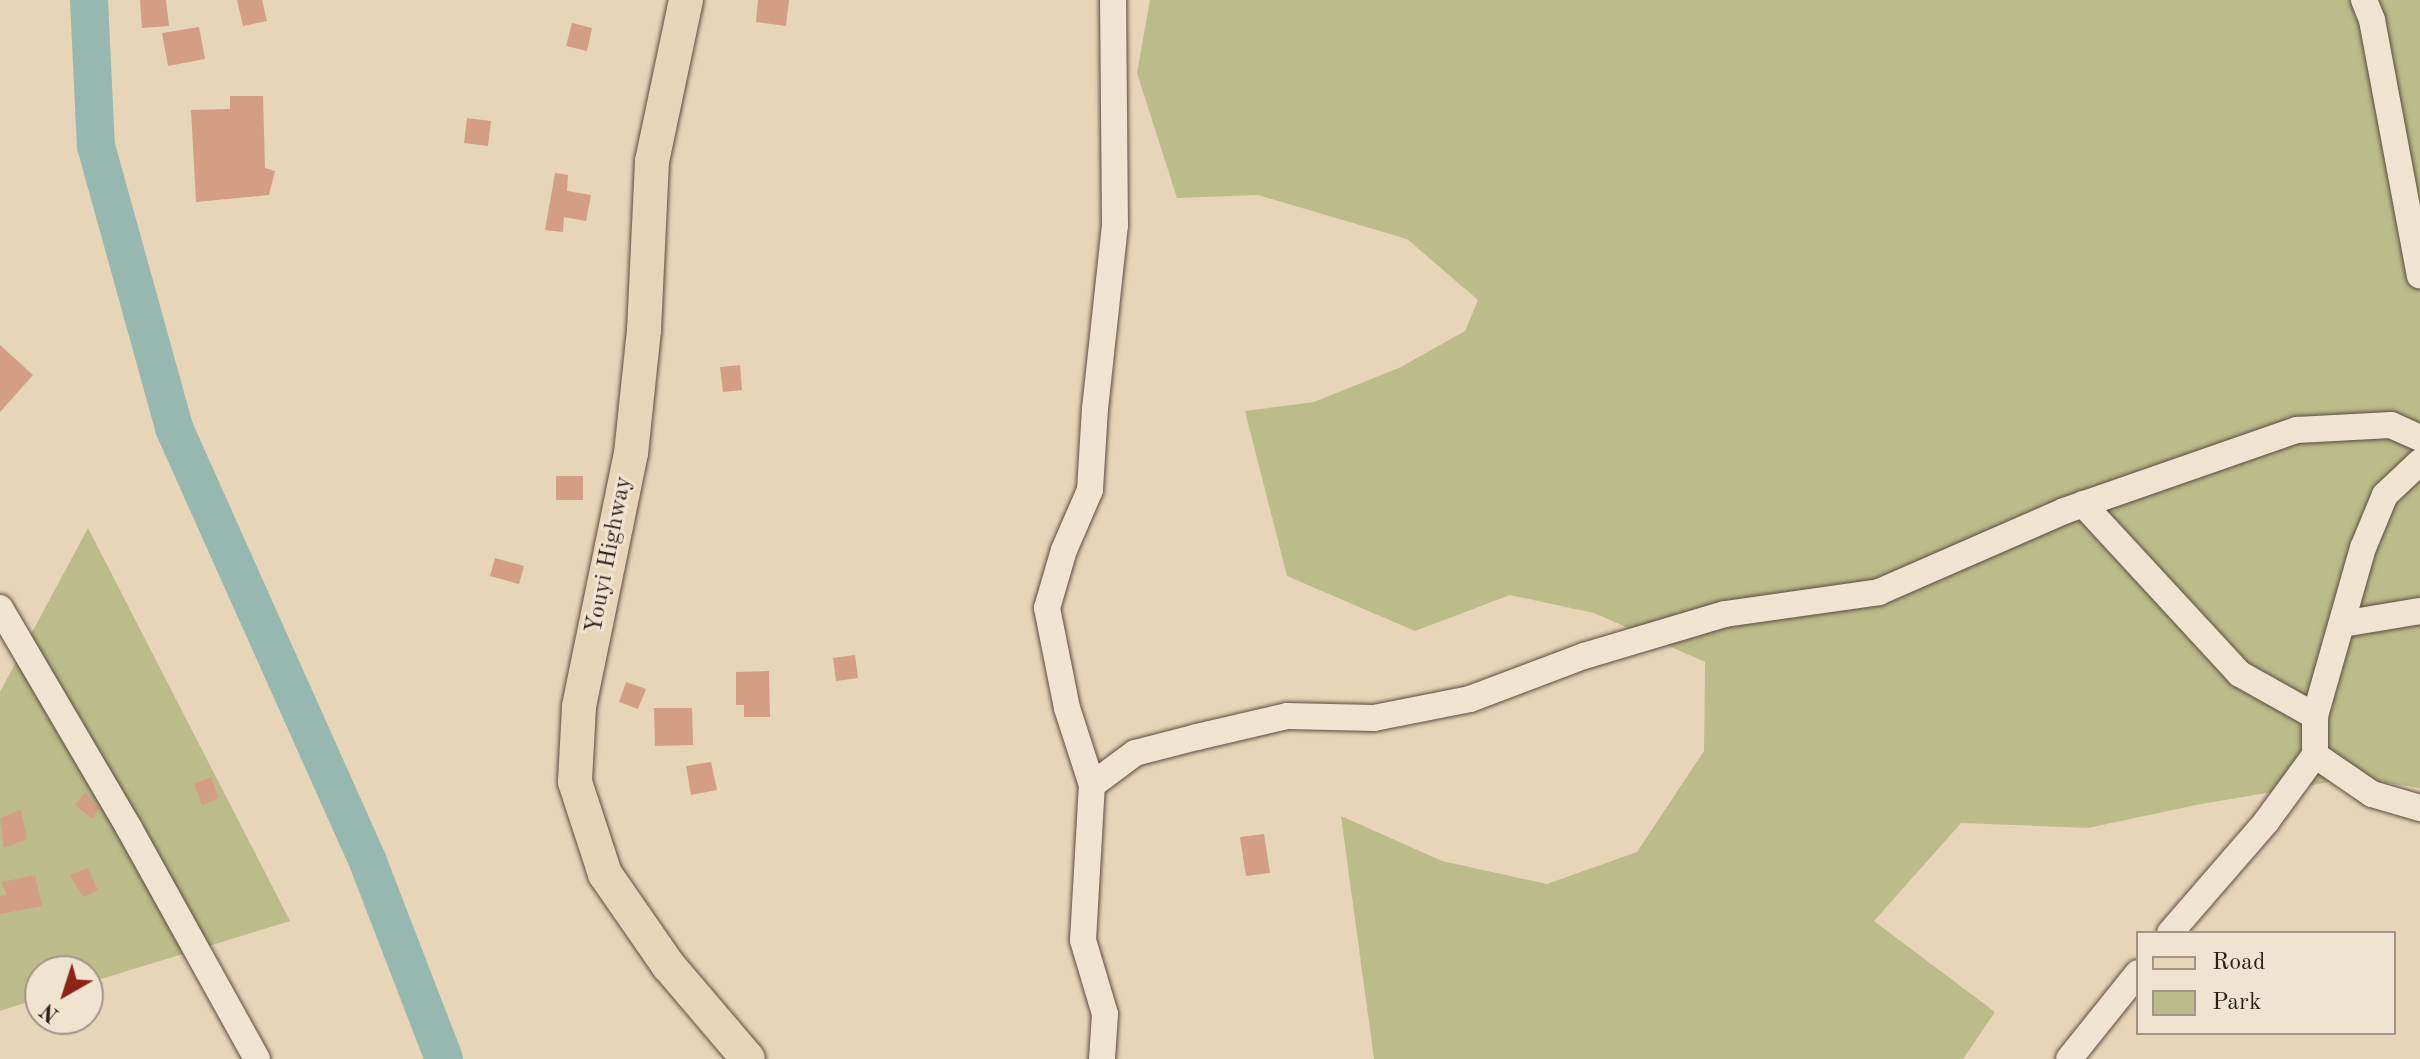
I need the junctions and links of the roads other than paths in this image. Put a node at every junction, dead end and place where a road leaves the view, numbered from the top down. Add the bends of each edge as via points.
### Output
1 (686, 0) edge
2 (1113, 0) edge
3 (2364, 0) edge
4 (2420, 276) edge
5 (2420, 438) edge
6 (2420, 462) edge
7 (2083, 504) junction
8 (0, 608) edge
9 (2420, 611) edge
10 (2342, 624) junction
11 (2315, 716) junction
12 (2315, 755) junction
13 (1092, 785) junction
14 (2420, 808) edge
15 (2172, 931) edge
16 (2136, 975) edge
17 (257, 1059) edge
18 (748, 1059) edge
19 (1102, 1059) edge
20 (2069, 1059) edge

1 - 18 main road, Youyi Highway via 652,161 644,330 631,453 579,707 575,782 605,874 668,965
2 - 13 street via 1115,225 1090,490 1047,608 1067,708
3 - 4 street
5 - 7 street via 2391,425 2297,430
6 - 10 street via 2385,495 2363,548
7 - 11 street via 2240,674
7 - 13 street via 1879,592 1725,614 1584,656 1470,699 1374,718 1287,716 1197,737 1135,753
8 - 17 street
9 - 10 street
10 - 11 street
11 - 12 street
12 - 14 street via 2372,794
12 - 15 street via 2266,822
13 - 19 street via 1083,940 1105,1014
16 - 20 street

